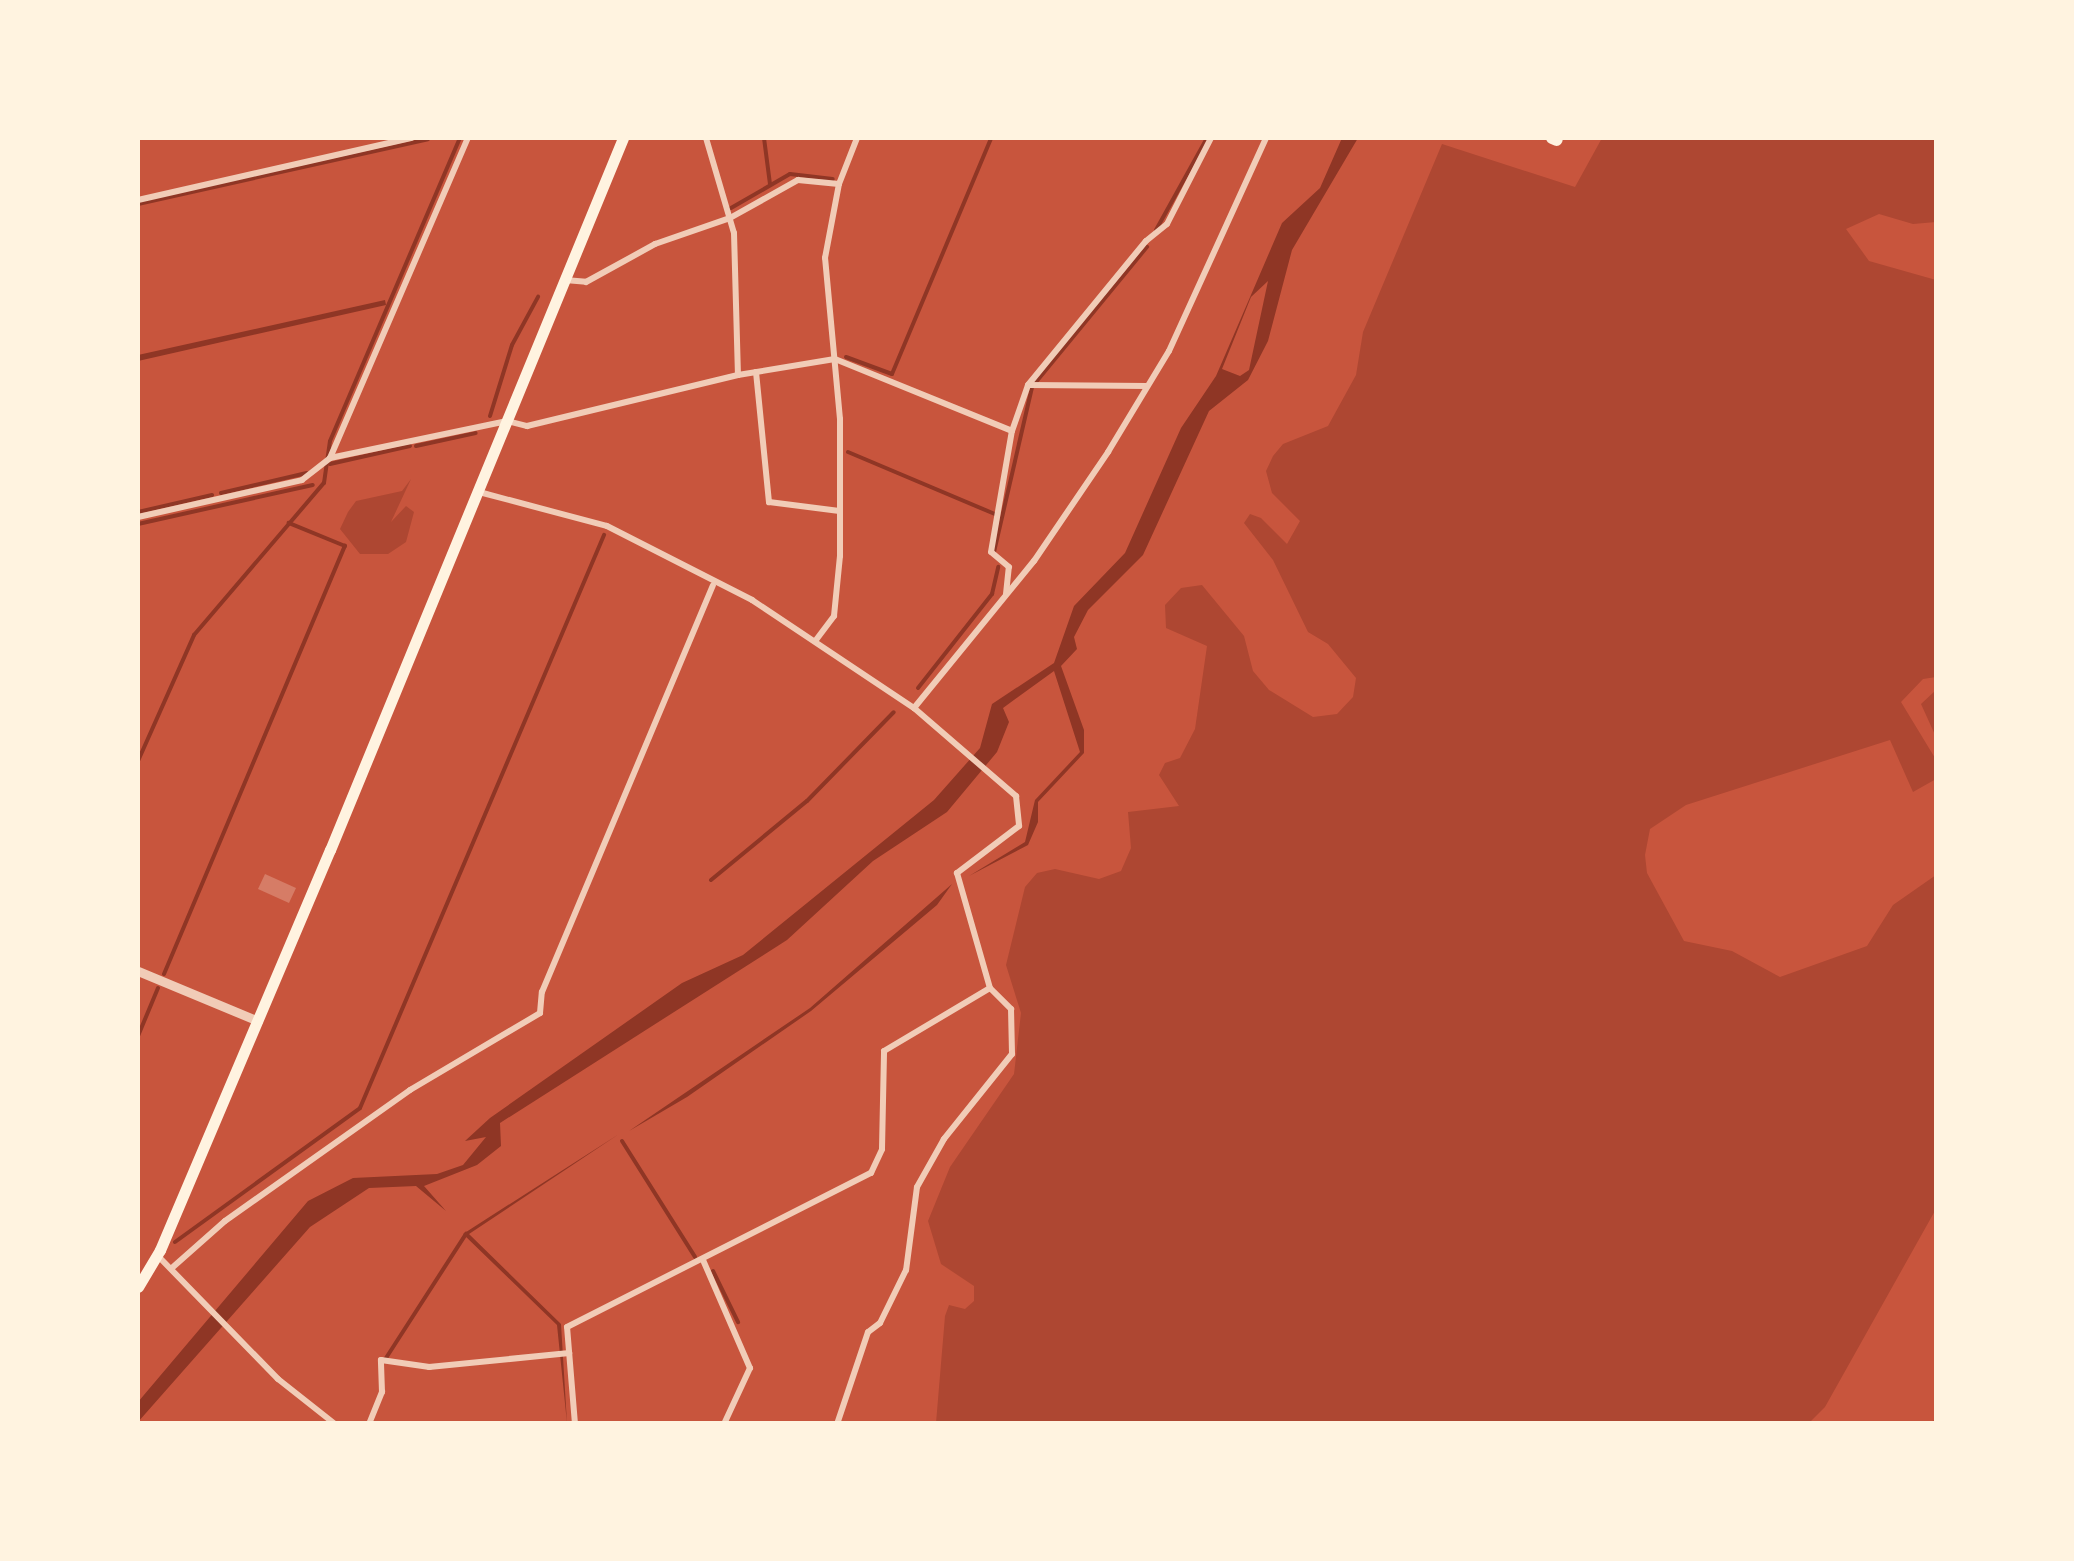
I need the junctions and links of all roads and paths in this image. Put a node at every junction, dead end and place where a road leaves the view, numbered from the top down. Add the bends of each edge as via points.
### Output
1 (412, 138) edge
2 (468, 138) edge
3 (622, 138) edge
4 (706, 138) edge
5 (858, 138) edge
6 (1212, 138) edge
7 (1266, 138) edge
8 (838, 184) junction
9 (138, 200) edge
10 (730, 218) junction
11 (564, 279) junction
12 (835, 359) junction
13 (756, 372) junction
14 (738, 375) junction
15 (1028, 385) junction
16 (1148, 386) junction
17 (507, 421) junction
18 (1012, 432) junction
19 (330, 458) junction
20 (476, 492) junction
21 (839, 511) junction
22 (138, 518) edge
23 (713, 584) junction
24 (1006, 596) junction
25 (816, 640) junction
26 (914, 708) junction
27 (138, 971) edge
28 (990, 988) junction
29 (258, 1021) junction
30 (157, 1256) junction
31 (703, 1260) junction
32 (173, 1267) junction
33 (138, 1287) edge
34 (569, 1353) junction
35 (335, 1424) edge
36 (369, 1424) edge
37 (575, 1424) edge
38 (724, 1424) edge
39 (837, 1424) edge

1 - 9 street
2 - 19 street
3 - 11 main road
4 - 10 street
5 - 8 street
6 - 15 street via 1167,224
7 - 16 street
8 - 10 street via 798,180
8 - 12 street via 826,258
10 - 11 street via 655,244 586,282
10 - 14 street
11 - 17 main road
12 - 13 street
12 - 18 street
12 - 21 street
13 - 14 street
13 - 21 street via 768,502
14 - 17 street via 527,426
15 - 16 street
15 - 18 street
16 - 24 street
17 - 19 street
17 - 20 main road
18 - 24 street via 991,552 1009,567
19 - 22 street via 302,480
20 - 23 street via 607,526
20 - 29 main road
21 - 25 street via 838,598
23 - 25 street
23 - 32 street via 542,992 540,1013 410,1090 224,1220
24 - 26 street
25 - 26 street
26 - 28 street via 1016,796 1019,826 957,873
27 - 29 street
28 - 31 street via 884,1051 882,1150 871,1173
28 - 39 street via 1011,1009 1012,1054 944,1139 918,1187 906,1270 880,1323 868,1332
29 - 30 main road
30 - 32 street
30 - 33 main road
31 - 34 street via 567,1327
31 - 38 street via 750,1368
32 - 35 street via 263,1363
34 - 36 street via 429,1367 380,1360 382,1392
34 - 37 street

